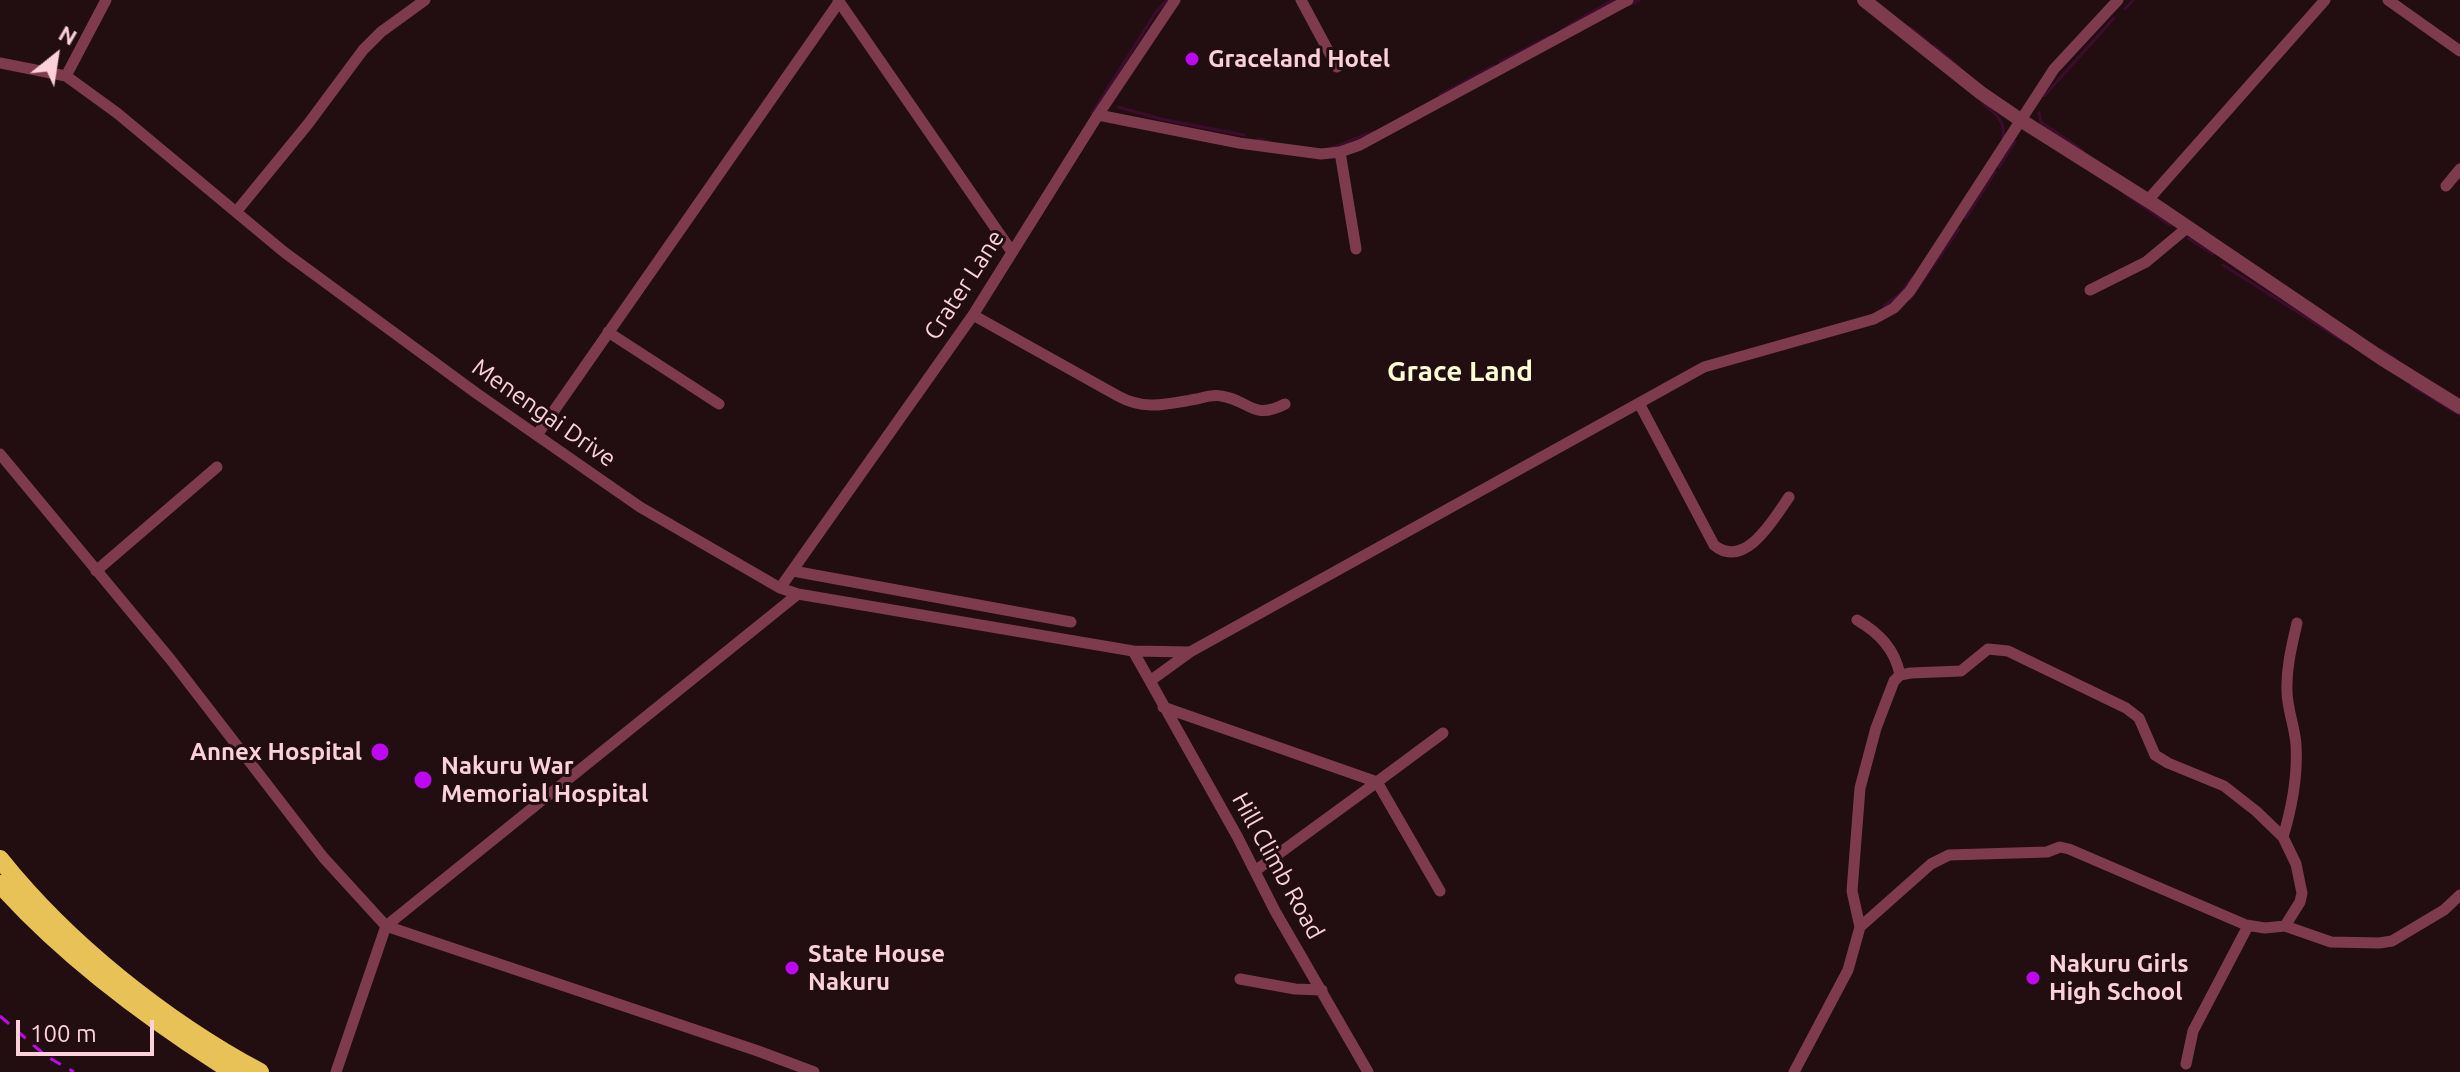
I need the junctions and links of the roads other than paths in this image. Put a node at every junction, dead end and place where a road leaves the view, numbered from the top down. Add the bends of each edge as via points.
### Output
1 (106, 0) edge
2 (425, 0) edge
3 (1175, 0) edge
4 (1301, 0) edge
5 (1628, 0) edge
6 (1864, 0) edge
7 (2118, 0) edge
8 (2325, 0) edge
9 (2388, 0) edge
10 (838, 1) edge
11 (2460, 51) edge
12 (0, 63) edge
13 (1337, 67) dead end
14 (66, 76) junction
15 (1098, 115) junction
16 (2022, 121) junction
17 (1340, 152) junction
18 (2460, 169) edge
19 (2446, 186) dead end
20 (2148, 200) junction
21 (236, 212) junction
22 (2188, 227) junction
23 (1356, 249) dead end
24 (1012, 252) junction
25 (2090, 290) dead end
26 (973, 315) junction
27 (608, 332) junction
28 (719, 404) dead end
29 (1285, 404) dead end
30 (1640, 405) junction
31 (2460, 407) edge
32 (537, 435) junction
33 (0, 454) edge
34 (217, 467) dead end
35 (1789, 497) dead end
36 (96, 571) junction
37 (793, 571) junction
38 (780, 588) junction
39 (798, 594) junction
40 (1857, 620) dead end
41 (1071, 622) dead end
42 (2297, 623) dead end
43 (1133, 651) junction
44 (1190, 652) junction
45 (1900, 675) junction
46 (1150, 681) junction
47 (1163, 707) junction
48 (1443, 733) dead end
49 (1377, 782) junction
50 (2283, 837) junction
51 (0, 859) edge
52 (1255, 871) junction
53 (0, 884) edge
54 (1440, 891) dead end
55 (2460, 895) edge
56 (386, 926) junction
57 (2248, 926) junction
58 (2285, 926) junction
59 (1860, 927) junction
60 (1240, 979) dead end
61 (1322, 990) junction
62 (2186, 1064) dead end
63 (233, 1072) edge
64 (260, 1072) edge
65 (336, 1072) edge
66 (814, 1072) edge
67 (1368, 1072) edge
68 (1794, 1072) edge

1 - 14 street
2 - 21 street via 363,50
3 - 15 street, Crater Lane
4 - 13 street
5 - 17 street
6 - 16 street
7 - 16 street via 2054,69
8 - 20 street
9 - 11 street
10 - 24 street
10 - 27 street
12 - 14 street, Menengai Drive
14 - 21 street, Menengai Drive
15 - 17 street via 1239,143
15 - 24 street, Crater Lane
16 - 20 street
16 - 30 street via 1894,308 1874,319 1704,367
17 - 23 street
18 - 19 street
20 - 22 street
21 - 32 street, Menengai Drive
22 - 25 street via 2146,262
22 - 31 street
24 - 26 street, Crater Lane
26 - 29 street via 1142,406 1217,395 1265,413
26 - 37 street, Crater Lane
27 - 28 street
27 - 32 street
30 - 35 street via 1720,550 1754,543
30 - 44 street
32 - 38 street, Menengai Drive via 640,507
33 - 36 street
34 - 36 street
36 - 56 street via 323,857
37 - 38 street, Crater Lane
37 - 41 street
38 - 39 street, Menengai Drive
39 - 43 street, Menengai Drive
39 - 56 street
40 - 45 street via 1881,637
42 - 50 street via 2287,691 2296,763 2293,804
43 - 44 street, Menengai Drive
43 - 46 street, Hill Climb Road
44 - 46 street
45 - 50 street via 1961,671 1988,649 2008,651 2126,708 2139,718 2155,755 2224,786
45 - 59 street via 1876,728 1860,788 1852,891
46 - 47 street, Hill Climb Road
47 - 49 street
47 - 52 street, Hill Climb Road
48 - 49 street
49 - 52 street
49 - 54 street
50 - 58 street via 2302,893
51 - 64 highway via 55,922 93,955 212,1044
52 - 61 street, Hill Climb Road
53 - 63 highway via 101,979
55 - 58 street via 2392,941 2331,942
56 - 65 street
56 - 66 street
57 - 58 street
57 - 59 street via 2060,847 1941,857
57 - 62 street via 2193,1031
59 - 68 street via 1848,970
60 - 61 street
61 - 67 street, Hill Climb Road

